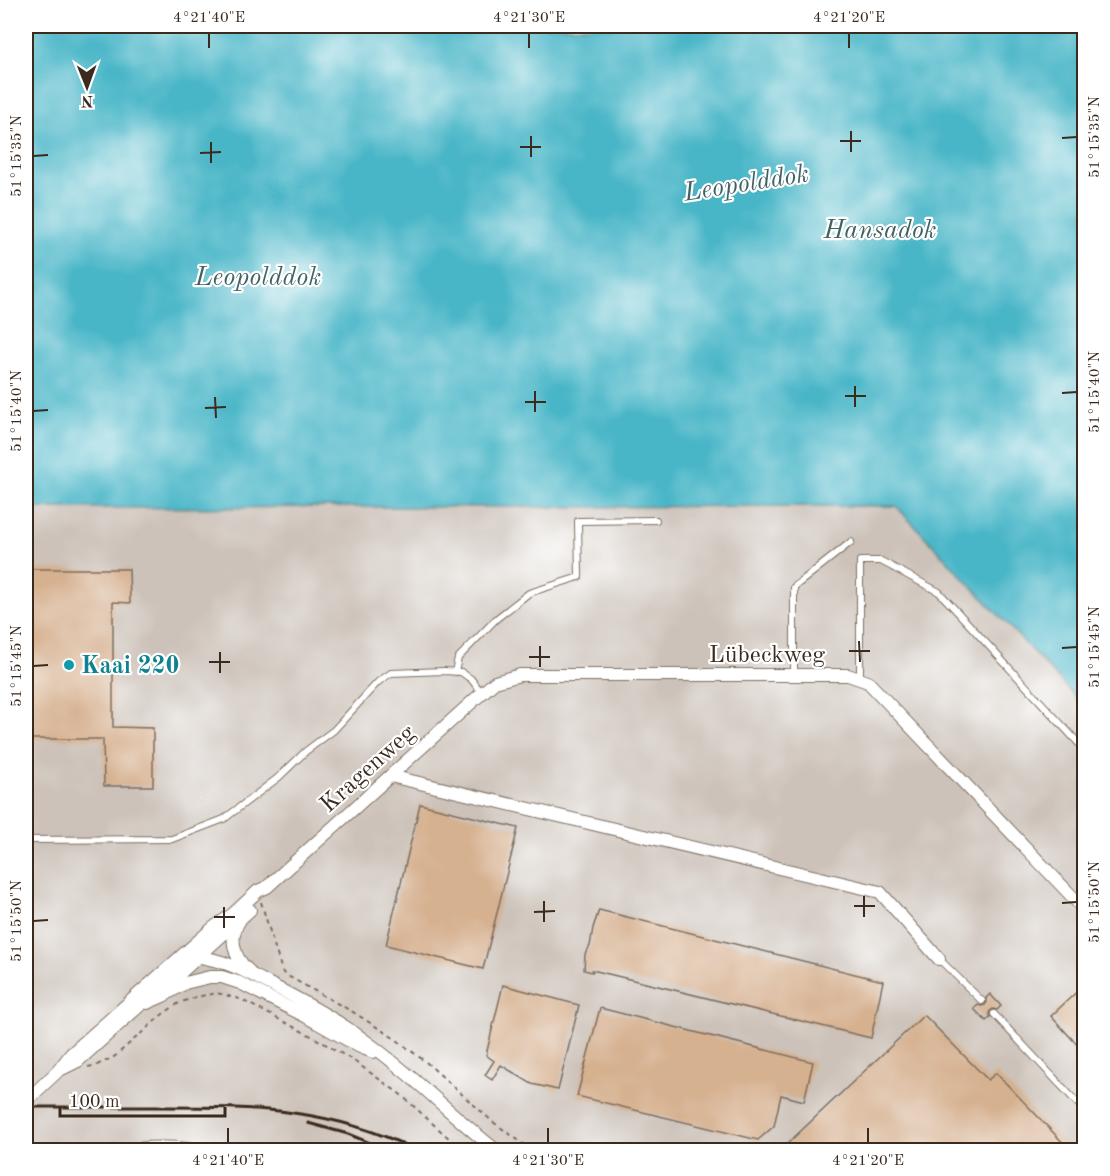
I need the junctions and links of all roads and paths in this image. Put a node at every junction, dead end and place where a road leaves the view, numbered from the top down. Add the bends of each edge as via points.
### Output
1 (656, 520) dead end
2 (851, 542) dead end
3 (455, 672) junction
4 (794, 675) junction
5 (860, 679) junction
6 (495, 682) joint
7 (482, 693) junction
8 (1084, 748) edge
9 (390, 776) junction
10 (26, 840) edge
11 (267, 887) junction
12 (260, 900) junction
13 (1084, 909) edge
14 (239, 914) junction
15 (216, 941) junction
16 (198, 957) junction
17 (939, 959) joint
18 (220, 962) junction
19 (170, 966) junction
20 (255, 976) junction
21 (240, 982) junction
22 (982, 1001) dead end
23 (137, 1007) junction
24 (993, 1014) dead end
25 (386, 1057) junction
26 (85, 1067) dead end
27 (58, 1071) junction
28 (26, 1101) edge
29 (1084, 1110) edge
30 (106, 1150) edge
31 (209, 1150) edge
32 (462, 1150) edge
33 (496, 1150) edge
34 (532, 1150) edge

1 - 3 lane via 578,521 579,577 529,593 496,619 458,658
2 - 4 lane via 794,587
3 - 7 lane via 467,676
3 - 10 lane via 391,673 334,730 225,819 172,839
4 - 5 street, Lübeckweg via 848,675
4 - 6 street, Lübeckweg via 520,675
5 - 8 lane via 860,561 881,561 939,592
5 - 13 street via 868,682
6 - 7 street, Kragenweg
7 - 9 street, Kragenweg
9 - 11 street, Kragenweg
9 - 17 street via 880,892
11 - 12 street, Kragenweg
11 - 14 street, Kragenweg via 258,891
12 - 14 street, Kragenweg
12 - 34 path via 284,974 397,1040
14 - 15 street, Kragenweg
14 - 19 street, Kragenweg via 213,928
14 - 20 street, Kragenweg via 235,953
15 - 16 street, Kragenweg
15 - 18 street
16 - 18 street
16 - 19 street, Kragenweg
16 - 23 street, Kragenweg
17 - 22 lane
18 - 20 street
18 - 21 street
19 - 27 street, Kragenweg via 71,1054
20 - 25 street via 327,1015
21 - 23 street via 222,977 198,979
21 - 25 street
23 - 27 street, Kragenweg via 78,1061
24 - 29 lane
25 - 33 street
26 - 32 path via 114,1057 179,1004 217,993 240,999 354,1061 400,1094
27 - 28 street, Kragenweg
30 - 31 lane via 161,1144

